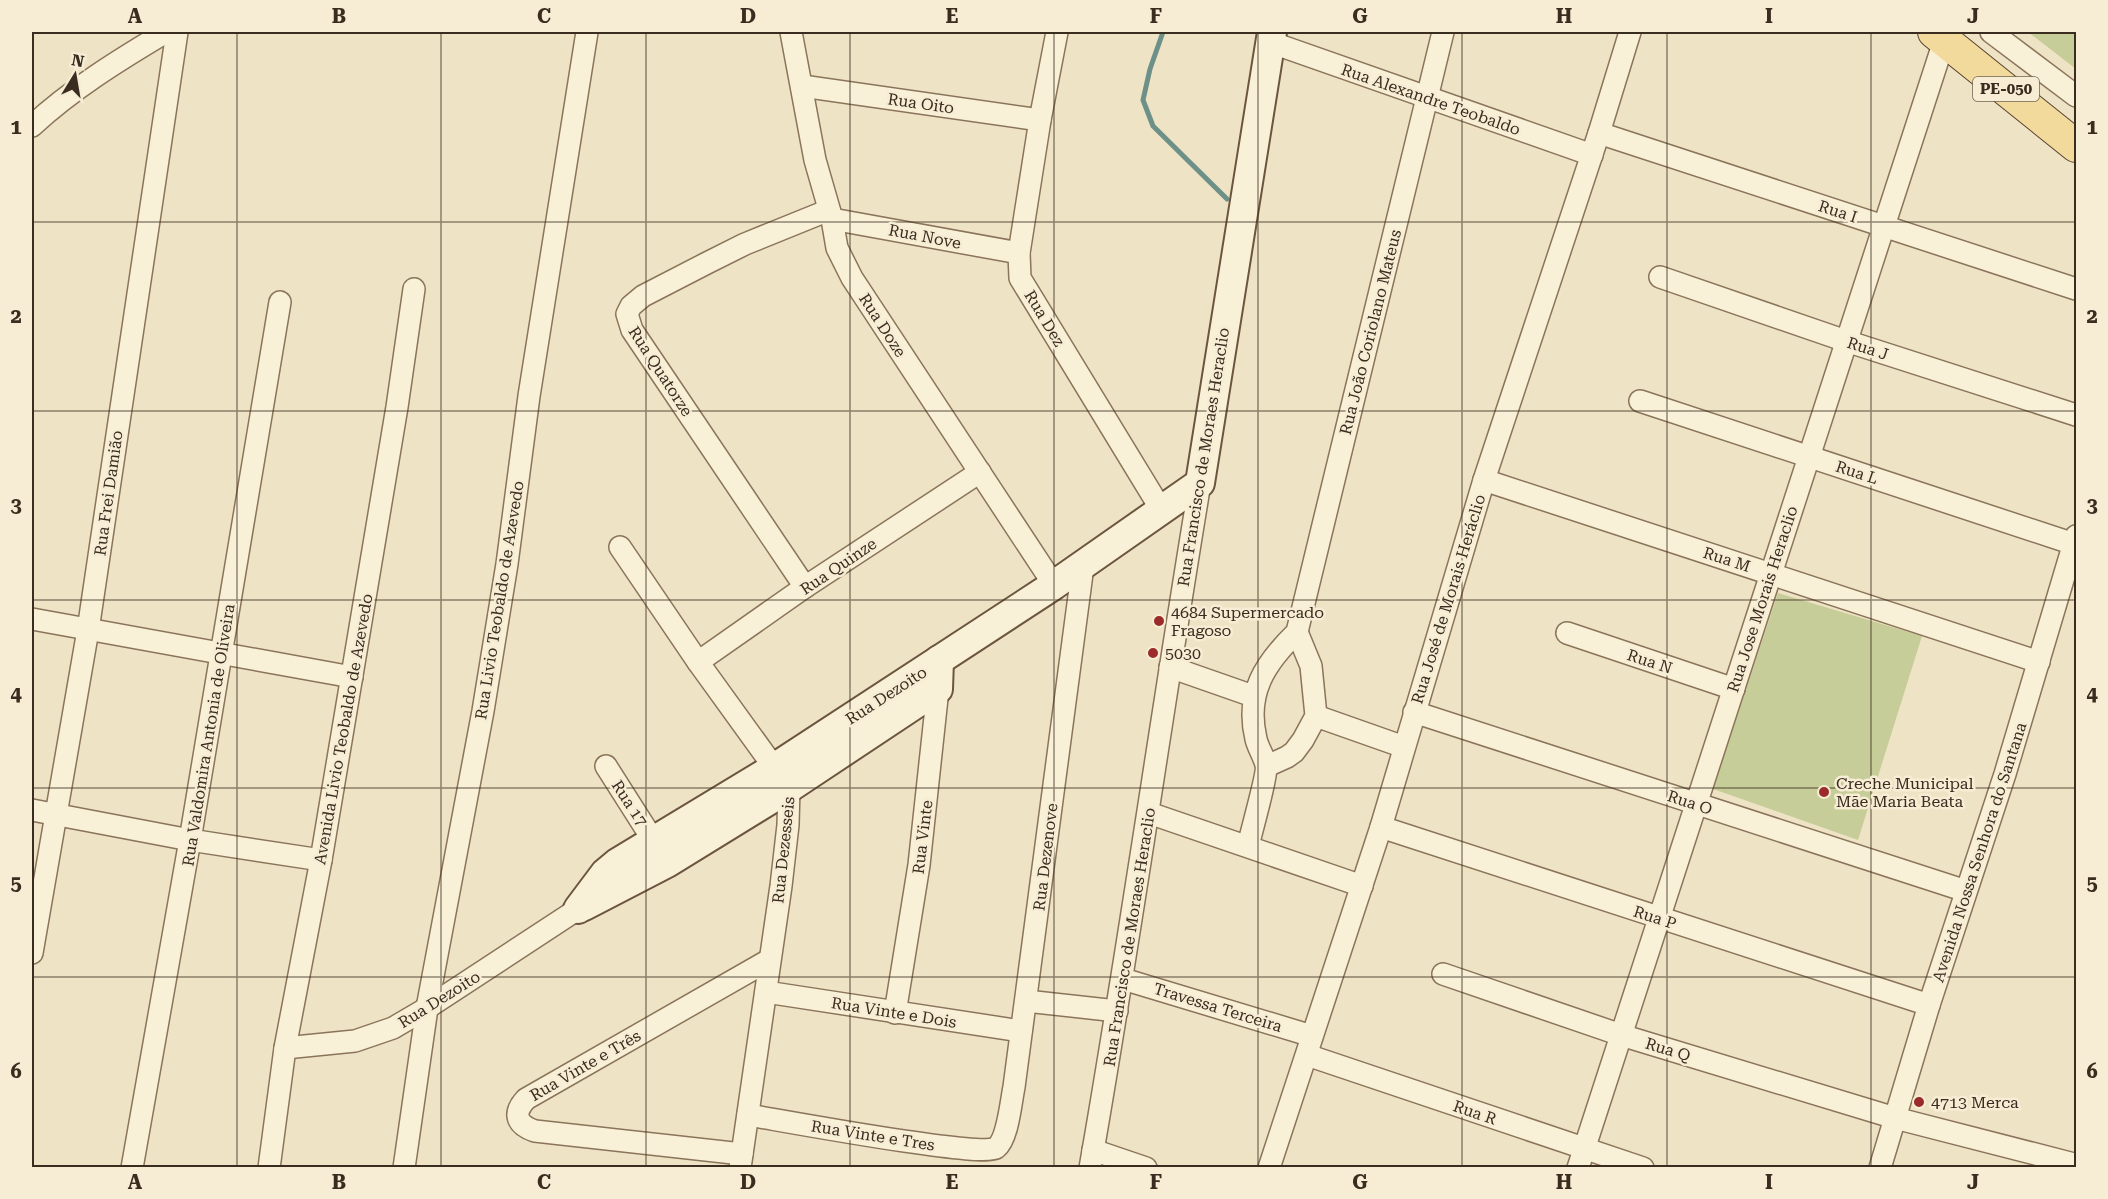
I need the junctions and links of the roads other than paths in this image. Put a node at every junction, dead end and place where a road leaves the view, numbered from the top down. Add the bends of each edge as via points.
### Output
1 (166, 32) edge
2 (177, 32) edge
3 (587, 32) edge
4 (791, 32) edge
5 (1057, 32) edge
6 (1443, 32) edge
7 (1630, 32) edge
8 (1991, 32) edge
9 (1942, 34) edge
10 (1271, 37) edge
11 (802, 86) junction
12 (2076, 96) edge
13 (1427, 97) junction
14 (1040, 120) junction
15 (32, 126) edge
16 (1599, 133) junction
17 (2076, 146) edge
18 (1592, 156) junction
19 (830, 214) junction
20 (1884, 226) junction
21 (1019, 253) junction
22 (1660, 277) dead end
23 (414, 289) dead end
24 (2076, 289) edge
25 (279, 302) dead end
26 (1846, 341) junction
27 (1640, 401) dead end
28 (2076, 415) edge
29 (1809, 456) junction
30 (980, 471) junction
31 (1484, 480) junction
32 (1200, 483) junction
33 (1162, 511) junction
34 (2075, 540) edge
35 (620, 547) dead end
36 (1083, 566) junction
37 (1771, 573) junction
38 (1054, 585) junction
39 (805, 587) junction
40 (32, 619) edge
41 (88, 630) junction
42 (1297, 632) junction
43 (1567, 633) dead end
44 (221, 652) junction
45 (939, 660) junction
46 (698, 662) junction
47 (2039, 662) junction
48 (1170, 666) junction
49 (352, 677) junction
50 (938, 689) junction
51 (1734, 689) junction
52 (1253, 696) junction
53 (1414, 712) junction
54 (1316, 716) junction
55 (1404, 747) junction
56 (606, 766) dead end
57 (1267, 766) junction
58 (782, 778) junction
59 (1696, 804) junction
60 (32, 810) edge
61 (1149, 813) junction
62 (56, 815) junction
63 (1381, 826) junction
64 (190, 840) junction
65 (1248, 846) junction
66 (661, 852) junction
67 (321, 860) junction
68 (1362, 886) junction
69 (1966, 891) junction
70 (578, 909) joint
71 (1659, 919) junction
72 (32, 953) edge
73 (769, 960) junction
74 (1443, 974) dead end
75 (1123, 979) junction
76 (766, 992) junction
77 (1026, 1001) junction
78 (1929, 1005) junction
79 (427, 1008) junction
80 (1117, 1011) junction
81 (895, 1013) junction
82 (1021, 1031) junction
83 (1621, 1035) junction
84 (1310, 1045) junction
85 (285, 1048) junction
86 (748, 1115) junction
87 (1895, 1118) junction
88 (997, 1147) joint
89 (1581, 1158) edge
90 (1092, 1159) edge
91 (741, 1161) edge
92 (2074, 1163) edge
93 (132, 1167) edge
94 (269, 1167) edge
95 (404, 1167) edge
96 (1146, 1167) edge
97 (1269, 1167) edge
98 (1643, 1167) edge
99 (1880, 1167) edge

1 - 15 street via 105,69
2 - 41 street, Rua Frei Damião
3 - 79 street, Rua Livio Teobaldo de Azevedo via 483,711
4 - 11 street, Rua Doze
5 - 14 street, Rua Dez
6 - 13 street, Rua João Coriolano Mateus
7 - 16 street, Rua José de Morais Heráclio
8 - 12 street
9 - 17 main road, PE-050
9 - 20 street, Rua Jose Morais Heraclio
10 - 13 street, Rua Alexandre Teobaldo
10 - 32 street, Rua Francisco de Moraes Heraclio
11 - 14 street, Rua Oito
11 - 19 street, Rua Doze via 815,160
13 - 18 street, Rua Alexandre Teobaldo
13 - 42 street, Rua João Coriolano Mateus
14 - 21 street, Rua Dez
16 - 18 street, Rua José de Morais Heráclio
16 - 20 street, Rua I
18 - 31 street, Rua José de Morais Heráclio
19 - 21 street, Rua Nove
19 - 30 street, Rua Doze via 837,248 852,278
19 - 39 street, Rua Quatorze via 746,244 633,303 627,314 632,330
20 - 24 street, Rua I
20 - 26 street, Rua Jose Morais Heraclio
21 - 33 street, Rua Dez via 1020,278
22 - 26 street, Rua J
23 - 49 street, Avenida Livio Teobaldo de Azevedo
25 - 44 street, Rua Valdomira Antonia de Oliveira
26 - 28 street, Rua J
26 - 29 street, Rua Jose Morais Heraclio
27 - 29 street, Rua L
29 - 34 street, Rua L
29 - 37 street, Rua Jose Morais Heraclio
30 - 38 street, Rua Doze
30 - 39 street, Rua Quinze
31 - 37 street, Rua M
31 - 53 street, Rua José de Morais Heráclio
32 - 33 street, Rua Dezoito
32 - 48 street, Rua Francisco de Moraes Heraclio
33 - 36 street, Rua Dezoito
34 - 47 street, Avenida Nossa Senhora do Santana
35 - 46 street
36 - 38 street, Rua Dezoito
36 - 77 street, Rua Dezenove
37 - 47 street, Rua M
37 - 51 street, Rua Jose Morais Heraclio
38 - 45 street, Rua Dezoito
39 - 46 street, Rua Quinze
40 - 41 street
41 - 44 street
41 - 62 street, Rua Frei Damião
42 - 52 street, Rua João Coriolano Mateus via 1273,658
42 - 54 street via 1311,666
43 - 51 street, Rua N
44 - 49 street
44 - 64 street, Rua Valdomira Antonia de Oliveira
45 - 50 street, Rua Vinte
45 - 58 street, Rua Dezoito
46 - 58 street
47 - 69 street, Avenida Nossa Senhora do Santana
48 - 52 street
48 - 61 street, Rua Francisco de Moraes Heraclio
49 - 67 street, Avenida Livio Teobaldo de Azevedo
50 - 58 street, Rua Dezoito
50 - 81 street, Rua Vinte via 919,865
51 - 59 street, Rua Jose Morais Heraclio
52 - 57 street via 1255,737
53 - 55 street, Rua José de Morais Heráclio
53 - 59 street, Rua O
54 - 55 street
54 - 57 street via 1294,752
55 - 63 street, Rua José de Morais Heráclio
56 - 66 street, Rua 17
57 - 65 street
58 - 66 street, Rua Dezoito
58 - 73 street, Rua Dezesseis via 788,825
59 - 69 street, Rua O
59 - 71 street, Rua Jose Morais Heraclio
60 - 62 street
61 - 65 street
61 - 75 street, Rua Francisco de Moraes Heraclio
62 - 64 street
62 - 72 street, Rua Frei Damião
63 - 68 street, Rua José de Morais Heráclio
63 - 71 street, Rua P
64 - 67 street
64 - 93 street, Rua Valdomira Antonia de Oliveira
65 - 68 street
66 - 70 street, Rua Dezoito via 616,863
67 - 85 street, Avenida Livio Teobaldo de Azevedo
68 - 84 street, Rua José de Morais Heráclio
69 - 78 street, Avenida Nossa Senhora do Santana
70 - 79 street, Rua Dezoito
71 - 78 street, Rua P
71 - 83 street, Rua Jose Morais Heraclio
73 - 76 street, Rua Dezesseis
73 - 91 street, Rua Vinte e Três via 526,1099 518,1112 524,1127 535,1131
74 - 83 street, Rua Q
75 - 80 street, Rua Francisco de Moraes Heraclio
75 - 84 street, Travessa Terceira
76 - 81 street, Rua Vinte e Dois
76 - 86 street, Rua Dezesseis
77 - 80 street
77 - 82 street, Rua Dezenove
78 - 87 street, Avenida Nossa Senhora do Santana
79 - 85 street, Rua Dezoito via 393,1028 365,1038
79 - 95 street, Rua Livio Teobaldo de Azevedo
80 - 90 street, Rua Francisco de Moraes Heraclio
81 - 82 street, Rua Vinte e Dois
82 - 88 street, Rua Dezenove via 1009,1113
83 - 87 street, Rua Q
83 - 89 street, Rua Jose Morais Heraclio
84 - 89 street, Rua R
84 - 97 street, Rua José de Morais Heráclio
85 - 94 street, Avenida Livio Teobaldo de Azevedo
86 - 88 street, Rua Vinte e Tres via 940,1147 978,1151
86 - 91 street, Rua Dezesseis
87 - 92 street, Rua Q
87 - 99 street, Avenida Nossa Senhora do Santana
89 - 98 street, Rua R
90 - 96 street

